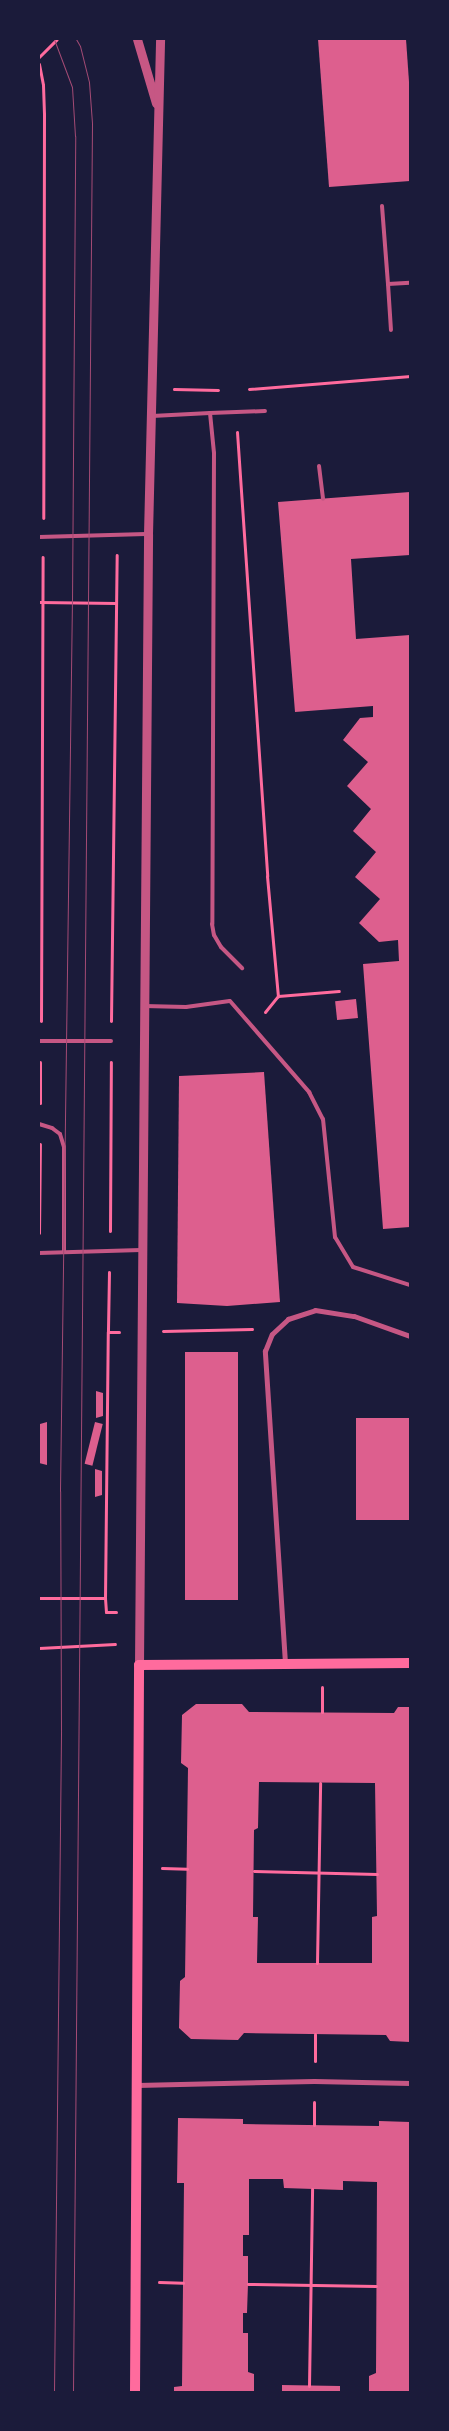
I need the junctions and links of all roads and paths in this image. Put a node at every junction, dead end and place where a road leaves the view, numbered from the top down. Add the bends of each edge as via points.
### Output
1 (57, 39) edge
2 (137, 39) edge
3 (160, 39) edge
4 (39, 57) edge
5 (39, 64) edge
6 (158, 112) junction
7 (382, 206) dead end
8 (410, 283) edge
9 (388, 284) junction
10 (391, 330) dead end
11 (410, 376) edge
12 (151, 389) junction
13 (234, 389) junction
14 (266, 411) dead end
15 (235, 412) junction
16 (210, 413) junction
17 (150, 416) junction
18 (320, 466) dead end
19 (323, 499) dead end
20 (148, 534) junction
21 (41, 537) edge
22 (39, 602) edge
23 (44, 602) junction
24 (116, 603) dead end
25 (242, 968) dead end
26 (339, 991) dead end
27 (278, 996) junction
28 (144, 1006) junction
29 (247, 1020) junction
30 (40, 1041) edge
31 (111, 1041) dead end
32 (39, 1124) edge
33 (142, 1250) junction
34 (64, 1251) junction
35 (39, 1252) edge
36 (410, 1285) edge
37 (108, 1332) dead end
38 (410, 1336) edge
39 (39, 1598) edge
40 (140, 1643) junction
41 (39, 1648) edge
42 (285, 1663) junction
43 (410, 1663) edge
44 (139, 1665) junction
45 (320, 1783) dead end
46 (254, 1871) dead end
47 (320, 1873) junction
48 (377, 1874) dead end
49 (317, 1964) dead end
50 (410, 2083) edge
51 (136, 2085) junction
52 (312, 2189) dead end
53 (248, 2284) dead end
54 (310, 2285) junction
55 (376, 2286) dead end
56 (309, 2386) dead end
57 (135, 2392) edge

1 - 4 path
2 - 6 street
3 - 6 street
5 - 21 path via 44,114
6 - 12 street
7 - 9 lane
8 - 9 lane
9 - 10 lane
11 - 13 path
12 - 13 path
12 - 17 street
13 - 15 path
14 - 15 lane
15 - 16 lane
15 - 27 path
16 - 17 lane
16 - 25 lane via 214,452 212,924 221,947
17 - 20 street
18 - 19 lane
20 - 21 lane
20 - 28 street
21 - 23 path
22 - 23 path
23 - 24 path
23 - 30 path
26 - 27 path
27 - 29 path via 265,1013
28 - 29 lane via 186,1007 230,1001
28 - 33 street
29 - 36 lane via 308,1092 323,1119 335,1236 353,1267
30 - 31 street
30 - 32 path
32 - 34 lane via 60,1134 64,1147
32 - 35 path
33 - 34 lane
33 - 40 street
34 - 35 lane
37 - 39 path via 106,1598
38 - 42 street via 354,1316 315,1310 288,1319 272,1334 265,1351
40 - 41 path
40 - 44 street
42 - 43 main road
42 - 44 main road
44 - 51 main road
45 - 47 path
46 - 47 path
47 - 48 path
47 - 49 path
50 - 51 street via 314,2081
51 - 57 main road
52 - 54 path
53 - 54 path
54 - 55 path
54 - 56 path

